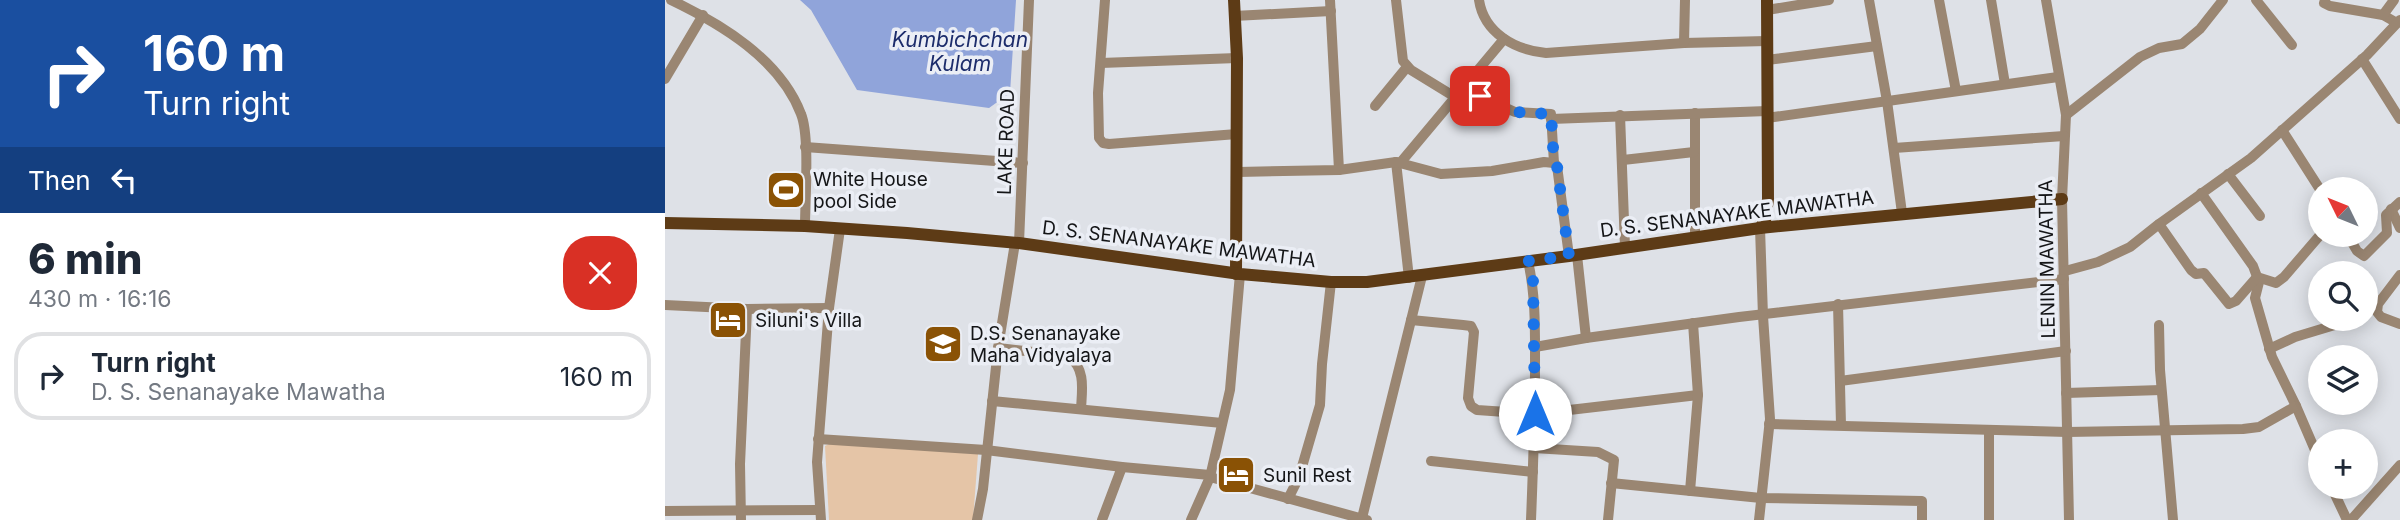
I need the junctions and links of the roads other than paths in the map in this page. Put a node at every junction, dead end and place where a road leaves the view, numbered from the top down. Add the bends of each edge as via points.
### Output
1 (671, 0) edge
2 (1029, 0) edge
3 (1105, 0) edge
4 (1234, 0) edge
5 (1396, 0) edge
6 (1479, 0) edge
7 (1685, 0) edge
8 (1829, 0) edge
9 (1869, 0) edge
10 (1939, 0) edge
11 (1991, 0) edge
12 (2046, 0) edge
13 (2223, 0) edge
14 (2256, 0) edge
15 (2325, 0) edge
16 (2394, 0) edge
17 (1767, 5) edge
18 (1330, 6) edge
19 (703, 15) junction
20 (2383, 15) junction
21 (1234, 16) junction
22 (2399, 22) edge
23 (1504, 39) junction
24 (1767, 41) junction
25 (1684, 43) junction
26 (2292, 45) dead end
27 (1877, 46) junction
28 (1237, 58) junction
29 (1767, 60) junction
30 (2362, 60) junction
31 (1101, 63) junction
32 (1407, 68) junction
33 (2058, 77) junction
34 (665, 79) edge
35 (2005, 85) junction
36 (1464, 89) junction
37 (1956, 91) junction
38 (1455, 97) junction
39 (1887, 101) junction
40 (1375, 106) dead end
41 (1695, 113) junction
42 (1767, 114) junction
43 (1621, 115) junction
44 (2066, 115) junction
45 (1551, 119) junction
46 (2400, 119) edge
47 (2282, 130) junction
48 (1237, 134) junction
49 (2063, 135) junction
50 (805, 147) junction
51 (1894, 148) junction
52 (1694, 152) junction
53 (1623, 160) junction
54 (1399, 162) junction
55 (1023, 163) junction
56 (1554, 163) junction
57 (1339, 170) junction
58 (1238, 172) junction
59 (2228, 174) junction
60 (2312, 177) edge
61 (2201, 193) junction
62 (2061, 199) junction
63 (2396, 206) edge
64 (1902, 213) junction
65 (2260, 216) dead end
66 (665, 223) edge
67 (2159, 224) junction
68 (805, 226) junction
69 (1761, 228) junction
70 (2400, 228) edge
71 (840, 229) junction
72 (1695, 237) junction
73 (2378, 242) edge
74 (1017, 243) junction
75 (1625, 247) junction
76 (2309, 247) edge
77 (2355, 247) edge
78 (2373, 247) edge
79 (1573, 255) junction
80 (1528, 261) junction
81 (1238, 274) junction
82 (2064, 275) junction
83 (2400, 275) edge
84 (2257, 276) junction
85 (1416, 277) junction
86 (1331, 282) junction
87 (665, 304) edge
88 (1838, 304) junction
89 (829, 308) junction
90 (747, 309) junction
91 (1763, 316) junction
92 (1411, 320) junction
93 (1693, 323) junction
94 (2400, 324) edge
95 (2159, 325) dead end
96 (2315, 331) edge
97 (1586, 338) junction
98 (1535, 347) junction
99 (998, 348) junction
100 (2269, 349) junction
101 (2066, 351) junction
102 (1840, 381) junction
103 (2161, 390) junction
104 (2066, 393) junction
105 (1698, 394) junction
106 (992, 401) junction
107 (2296, 405) junction
108 (1081, 410) junction
109 (1535, 414) junction
110 (1223, 423) junction
111 (1769, 424) junction
112 (1840, 425) junction
113 (1989, 430) junction
114 (2165, 430) junction
115 (2067, 432) junction
116 (2308, 433) edge
117 (818, 439) junction
118 (1534, 448) junction
119 (986, 450) junction
120 (1431, 461) dead end
121 (2400, 465) edge
122 (1122, 467) junction
123 (1533, 472) junction
124 (1210, 476) junction
125 (1611, 483) junction
126 (1690, 491) junction
127 (1761, 498) junction
128 (1288, 499) junction
129 (2338, 499) edge
130 (665, 511) edge
131 (741, 515) edge
132 (821, 515) edge
133 (1365, 519) edge
134 (977, 520) edge
135 (1102, 520) edge
136 (1191, 520) edge
137 (1531, 520) edge
138 (1608, 520) edge
139 (1759, 520) edge
140 (1922, 520) edge
141 (1989, 520) edge
142 (2069, 520) edge
143 (2173, 520) edge
144 (2349, 520) edge

1 - 19 street
2 - 55 street, LAKE ROAD
3 - 31 street
4 - 21 main road
5 - 32 street
6 - 23 street via 1484,17
7 - 25 street
8 - 17 street
9 - 27 street
10 - 37 street
11 - 35 street
12 - 33 street, LENIN MAWATHA
13 - 44 street via 2182,44 2140,57
14 - 26 street
15 - 20 street via 2330,6
16 - 20 street
17 - 24 main road
18 - 21 street
18 - 57 street
19 - 34 street
19 - 50 street via 756,52 785,84 802,116
20 - 22 street
21 - 28 main road
22 - 30 street
23 - 25 street via 1546,53
23 - 36 street
24 - 25 street
24 - 29 main road
27 - 29 street
27 - 39 street
28 - 31 street
28 - 48 main road
29 - 42 main road
30 - 46 street
30 - 47 street
31 - 48 street via 1098,104 1103,143
32 - 38 street
32 - 40 street
33 - 35 street
33 - 44 street, LENIN MAWATHA
35 - 37 street
36 - 38 street
36 - 45 street via 1514,112 1551,114
37 - 39 street
38 - 54 street
39 - 42 street
39 - 51 street
41 - 42 street
41 - 43 street
41 - 52 street
42 - 69 main road via 1767,206
43 - 45 street
43 - 53 street
44 - 49 street, LENIN MAWATHA
45 - 56 street
47 - 59 street
47 - 60 street
48 - 58 main road
49 - 51 street
49 - 62 street, LENIN MAWATHA
50 - 55 street
50 - 68 street
51 - 64 street
52 - 53 street
52 - 72 street
53 - 75 street
54 - 56 street via 1441,173
54 - 57 street
54 - 85 street
55 - 74 street, LAKE ROAD
56 - 79 street
57 - 58 street
58 - 81 main road
59 - 61 street
59 - 65 street
61 - 67 street
61 - 84 street
62 - 64 main road, D. S. SENANAYAKE MAWATHA
62 - 82 street, LENIN MAWATHA
63 - 70 street
63 - 73 street via 2386,215 2387,233
64 - 69 main road, D. S. SENANAYAKE MAWATHA
66 - 68 main road, D. S. SENANAYAKE MAWATHA
67 - 82 street via 2130,247
67 - 84 street via 2191,270 2204,272 2229,304
68 - 71 main road, D. S. SENANAYAKE MAWATHA
69 - 72 main road, D. S. SENANAYAKE MAWATHA
69 - 91 street
71 - 74 main road, D. S. SENANAYAKE MAWATHA
71 - 89 street
72 - 75 main road, D. S. SENANAYAKE MAWATHA
74 - 81 main road, D. S. SENANAYAKE MAWATHA
74 - 99 street, LAKE ROAD
75 - 79 main road, D. S. SENANAYAKE MAWATHA
76 - 84 street via 2276,283
77 - 78 street via 2364,256
79 - 80 main road, D. S. SENANAYAKE MAWATHA
79 - 97 street
80 - 85 main road, D. S. SENANAYAKE MAWATHA
80 - 98 street
81 - 86 main road, D. S. SENANAYAKE MAWATHA
81 - 110 street via 1230,390
82 - 88 street
82 - 101 street, LENIN MAWATHA
83 - 94 street via 2377,312
84 - 100 street via 2255,298
85 - 86 main road, D. S. SENANAYAKE MAWATHA
85 - 92 street
86 - 128 street via 1320,405
87 - 90 street
88 - 91 street
88 - 102 street
89 - 90 street
89 - 117 street
90 - 131 street
91 - 93 street
91 - 111 street
92 - 109 street via 1463,325 1475,332 1468,398 1477,411
92 - 133 street
93 - 97 street
93 - 105 street
95 - 103 street
96 - 100 street
97 - 98 street
98 - 109 street
99 - 106 street, LAKE ROAD
99 - 108 street via 1069,356 1082,372
100 - 107 street
101 - 102 street
101 - 104 street, LENIN MAWATHA
102 - 112 street
103 - 104 street
103 - 114 street
104 - 115 street, LENIN MAWATHA
105 - 109 street
105 - 126 street
106 - 108 street
106 - 119 street, LAKE ROAD
107 - 114 street via 2259,427
107 - 116 street
108 - 110 street
109 - 118 street
110 - 124 street
111 - 112 street
111 - 127 street
112 - 113 street
113 - 115 street
113 - 141 street
114 - 115 street
114 - 143 street
115 - 142 street, LENIN MAWATHA
117 - 119 street
117 - 132 street
118 - 123 street
118 - 125 street via 1598,452 1614,460
119 - 122 street
119 - 134 street, LAKE ROAD
120 - 123 street
121 - 144 street
122 - 124 street
122 - 135 street
123 - 137 street
124 - 128 street
124 - 136 street
125 - 126 street
125 - 138 street
126 - 127 street
127 - 139 street
127 - 140 street via 1922,501
128 - 133 street
129 - 144 street
130 - 131 street
131 - 132 street

